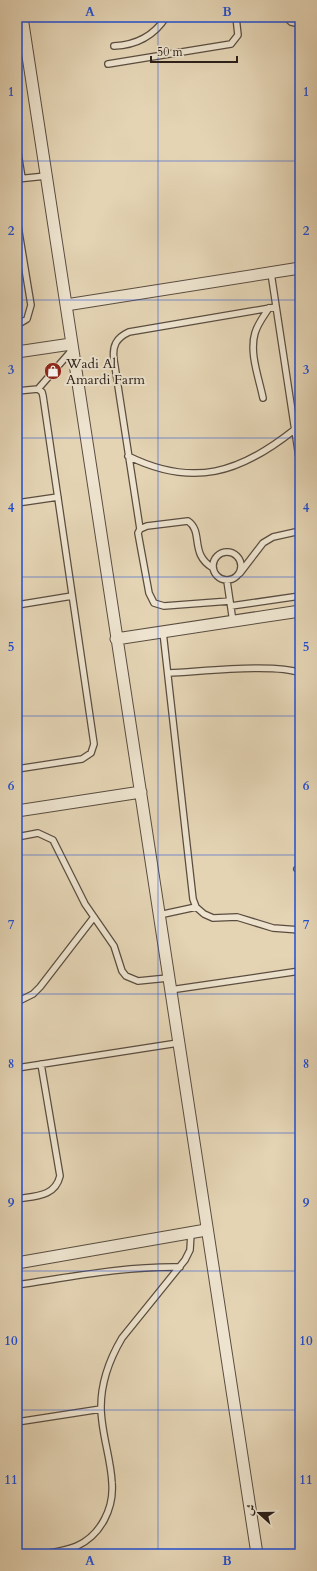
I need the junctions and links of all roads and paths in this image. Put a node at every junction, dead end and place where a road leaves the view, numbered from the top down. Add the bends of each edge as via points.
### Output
1 (22, 17) edge
2 (166, 17) edge
3 (236, 17) edge
4 (286, 17) edge
5 (300, 24) edge
6 (114, 46) dead end
7 (108, 64) dead end
8 (17, 147) edge
9 (46, 176) junction
10 (19, 179) edge
11 (17, 220) edge
12 (300, 268) edge
13 (271, 273) junction
14 (66, 305) junction
15 (276, 307) junction
16 (269, 308) junction
17 (17, 325) edge
18 (72, 347) junction
19 (17, 352) edge
20 (38, 389) junction
21 (17, 391) edge
22 (263, 398) dead end
23 (294, 430) junction
24 (128, 456) junction
25 (300, 464) edge
26 (58, 497) junction
27 (17, 503) edge
28 (140, 529) junction
29 (300, 531) edge
30 (213, 568) junction
31 (240, 574) junction
32 (227, 581) junction
33 (72, 596) junction
34 (300, 596) edge
35 (230, 604) junction
36 (17, 605) edge
37 (300, 612) edge
38 (233, 622) junction
39 (163, 632) junction
40 (116, 639) junction
41 (169, 673) junction
42 (300, 673) edge
43 (17, 769) edge
44 (141, 792) junction
45 (17, 811) edge
46 (17, 838) edge
47 (196, 907) junction
48 (159, 915) junction
49 (94, 917) junction
50 (300, 930) edge
51 (300, 971) edge
52 (168, 978) junction
53 (170, 990) junction
54 (17, 1002) edge
55 (178, 1043) junction
56 (41, 1064) junction
57 (17, 1068) edge
58 (17, 1199) edge
59 (206, 1230) junction
60 (191, 1233) junction
61 (17, 1263) edge
62 (180, 1267) junction
63 (17, 1285) edge
64 (101, 1409) junction
65 (17, 1422) edge
66 (42, 1554) edge
67 (257, 1554) edge

1 - 9 street
2 - 6 lane via 158,27 138,42
3 - 7 lane via 238,35 231,44
4 - 5 lane via 291,22
8 - 10 lane
9 - 10 lane
9 - 14 street
11 - 17 lane via 31,305 27,319
12 - 13 street
13 - 14 street
13 - 15 lane
14 - 18 street
15 - 16 lane
15 - 23 lane
16 - 22 lane via 258,325 254,341
16 - 24 lane via 136,330 121,336 112,351
18 - 19 street
18 - 20 lane
18 - 40 street
20 - 21 lane
20 - 26 lane via 43,396
23 - 24 lane via 240,464 214,472 182,473 163,470
23 - 25 lane
24 - 28 lane
26 - 27 lane
26 - 33 lane
28 - 30 lane via 188,521 194,528 202,560
28 - 35 lane via 138,533 149,593 154,603 164,606
29 - 31 lane via 273,537 263,543
30 - 31 lane via 218,555 228,552 240,559
30 - 32 lane via 218,577
31 - 32 lane
32 - 35 lane
33 - 36 lane
33 - 43 lane via 93,749 82,759
34 - 35 lane
35 - 38 lane
37 - 38 street
38 - 39 street
39 - 40 street
39 - 41 lane
40 - 44 street
41 - 42 lane via 275,669
41 - 47 lane via 192,891
44 - 45 street
44 - 48 street
46 - 49 lane via 38,833 53,840
47 - 48 lane
47 - 50 lane via 213,918 237,917 273,928
48 - 52 street
49 - 52 lane via 114,946 126,976 138,981
49 - 54 lane via 40,987 33,994
51 - 53 lane
52 - 53 street
53 - 55 street
55 - 56 lane
55 - 59 street
56 - 57 lane
56 - 58 lane via 60,1176 55,1188 50,1192
59 - 60 street
59 - 67 street
60 - 61 street
60 - 62 lane via 190,1250
62 - 63 lane via 123,1269
62 - 64 lane via 114,1351 104,1379
64 - 65 lane
64 - 66 lane via 112,1482 108,1512 101,1525 78,1545

